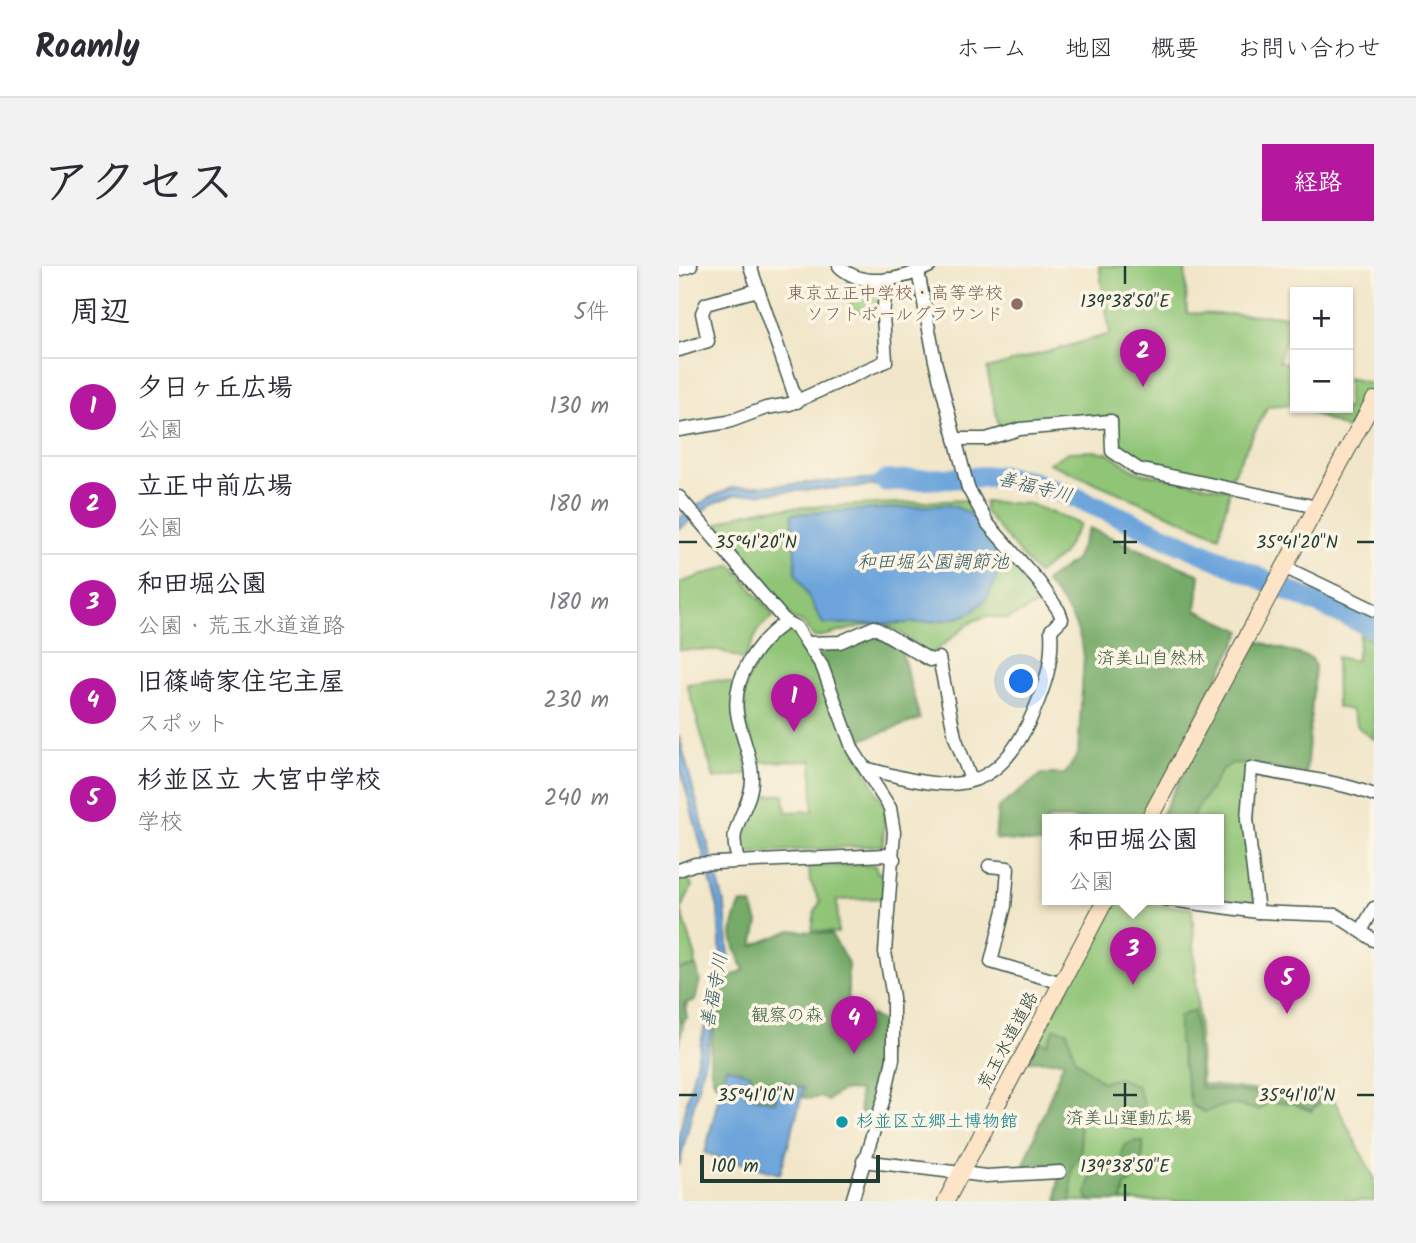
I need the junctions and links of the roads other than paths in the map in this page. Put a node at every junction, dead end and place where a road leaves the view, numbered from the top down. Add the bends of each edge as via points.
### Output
1 (691, 266) edge
2 (750, 266) edge
3 (839, 266) edge
4 (922, 268) edge
5 (679, 270) edge
6 (887, 279) junction
7 (758, 290) junction
8 (679, 350) edge
9 (1374, 400) edge
10 (797, 402) junction
11 (679, 430) edge
12 (955, 439) junction
13 (682, 501) edge
14 (1317, 507) junction
15 (1283, 571) junction
16 (1374, 610) edge
17 (786, 622) junction
18 (809, 643) junction
19 (865, 768) junction
20 (971, 780) junction
21 (1374, 795) edge
22 (1152, 814) edge
23 (894, 859) junction
24 (738, 861) junction
25 (989, 866) dead end
26 (679, 870) edge
27 (1103, 905) edge
28 (1207, 905) edge
29 (1374, 908) edge
30 (1258, 912) junction
31 (1361, 931) junction
32 (1374, 940) edge
33 (1062, 983) junction
34 (863, 1161) junction
35 (1060, 1172) dead end
36 (961, 1174) junction
37 (852, 1201) edge
38 (946, 1201) edge

1 - 5 street
2 - 7 street
3 - 6 street via 848,275
4 - 6 street
4 - 12 street via 935,361
6 - 10 street via 883,315 886,361
7 - 8 street via 706,304 702,313 708,341
7 - 10 street
9 - 14 main road
10 - 11 street via 728,422
12 - 14 street via 986,439 1020,429 1111,421 1112,452 1138,468
12 - 20 street via 968,488 988,523 1039,582 1062,620 1051,630 1047,679 1023,733 999,768
13 - 17 street
14 - 15 main road
15 - 16 street
15 - 22 main road
17 - 18 street
17 - 24 street via 765,636 737,695 753,775 735,834
18 - 19 street via 853,750
18 - 20 street via 839,642 874,627 930,660 939,658 955,737
19 - 20 street via 939,784
19 - 23 street via 890,808
21 - 30 street via 1347,784 1251,768 1247,819
23 - 24 street via 885,855
23 - 34 street via 884,952 893,997 893,1059 883,1106
24 - 26 street via 695,864
25 - 33 street via 1008,868 1005,906 991,962
27 - 33 main road, 荒玉水道道路
28 - 30 street
29 - 31 street
30 - 31 street via 1336,915
31 - 32 street
33 - 36 main road, 荒玉水道道路
34 - 36 street
34 - 37 street
35 - 36 street
36 - 38 main road, 荒玉水道道路

